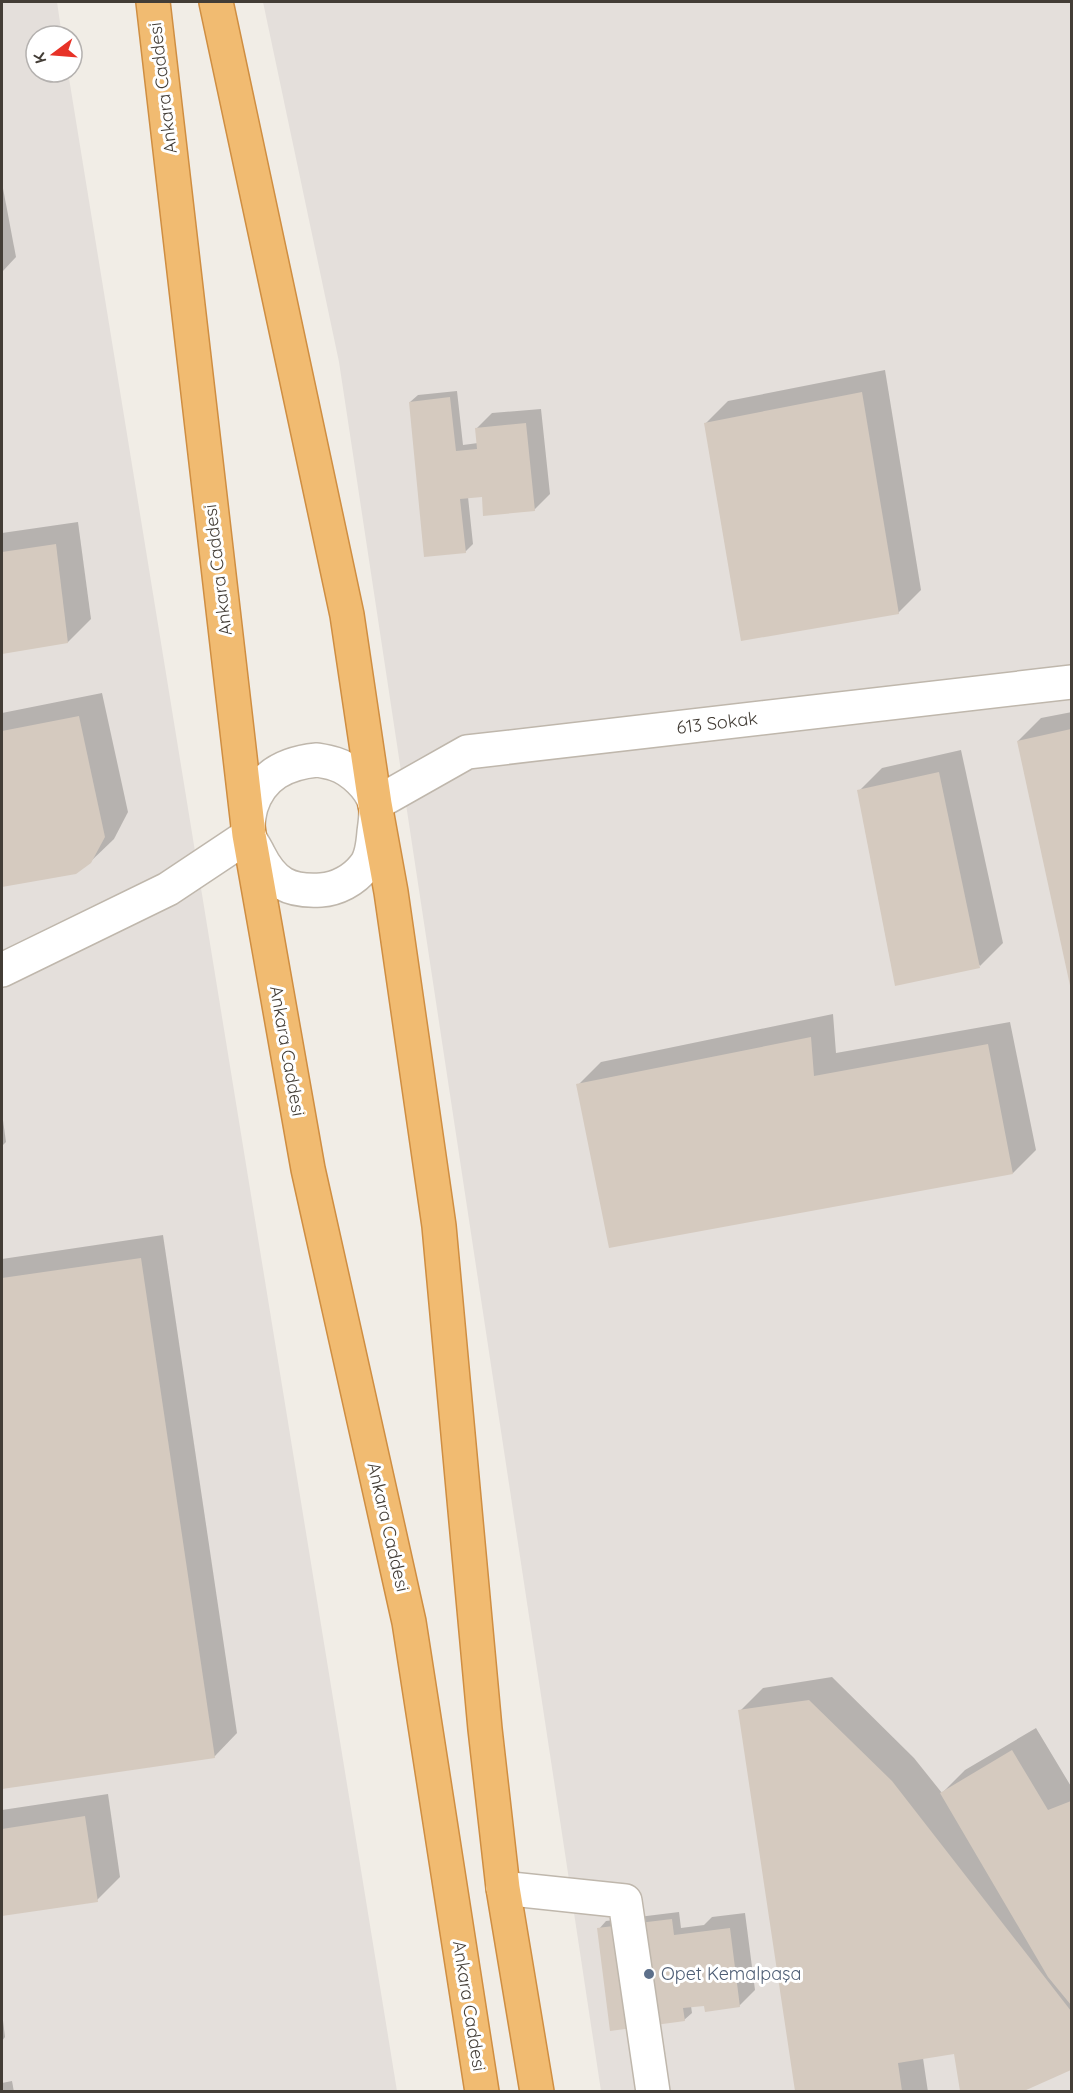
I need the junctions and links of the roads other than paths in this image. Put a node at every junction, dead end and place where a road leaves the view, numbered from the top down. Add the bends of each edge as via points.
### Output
1 (153, 2) edge
2 (216, 2) edge
3 (1071, 682) edge
4 (375, 804) junction
5 (249, 835) junction
6 (2, 970) edge
7 (503, 1888) junction
8 (482, 2091) edge
9 (537, 2091) edge
10 (653, 2091) edge

1 - 5 highway, Ankara Caddesi
2 - 4 highway via 347,615
3 - 4 street, 613 Sokak via 467,752
4 - 5 street via 366,787 344,768 317,760 298,762 265,781 249,816
4 - 5 street via 372,848 365,866 349,881 329,890 307,891 286,886 268,873
4 - 7 highway via 439,1227
5 - 6 street via 168,889
5 - 8 highway, Ankara Caddesi via 308,1169 409,1622
7 - 9 highway
7 - 10 street via 625,1901

